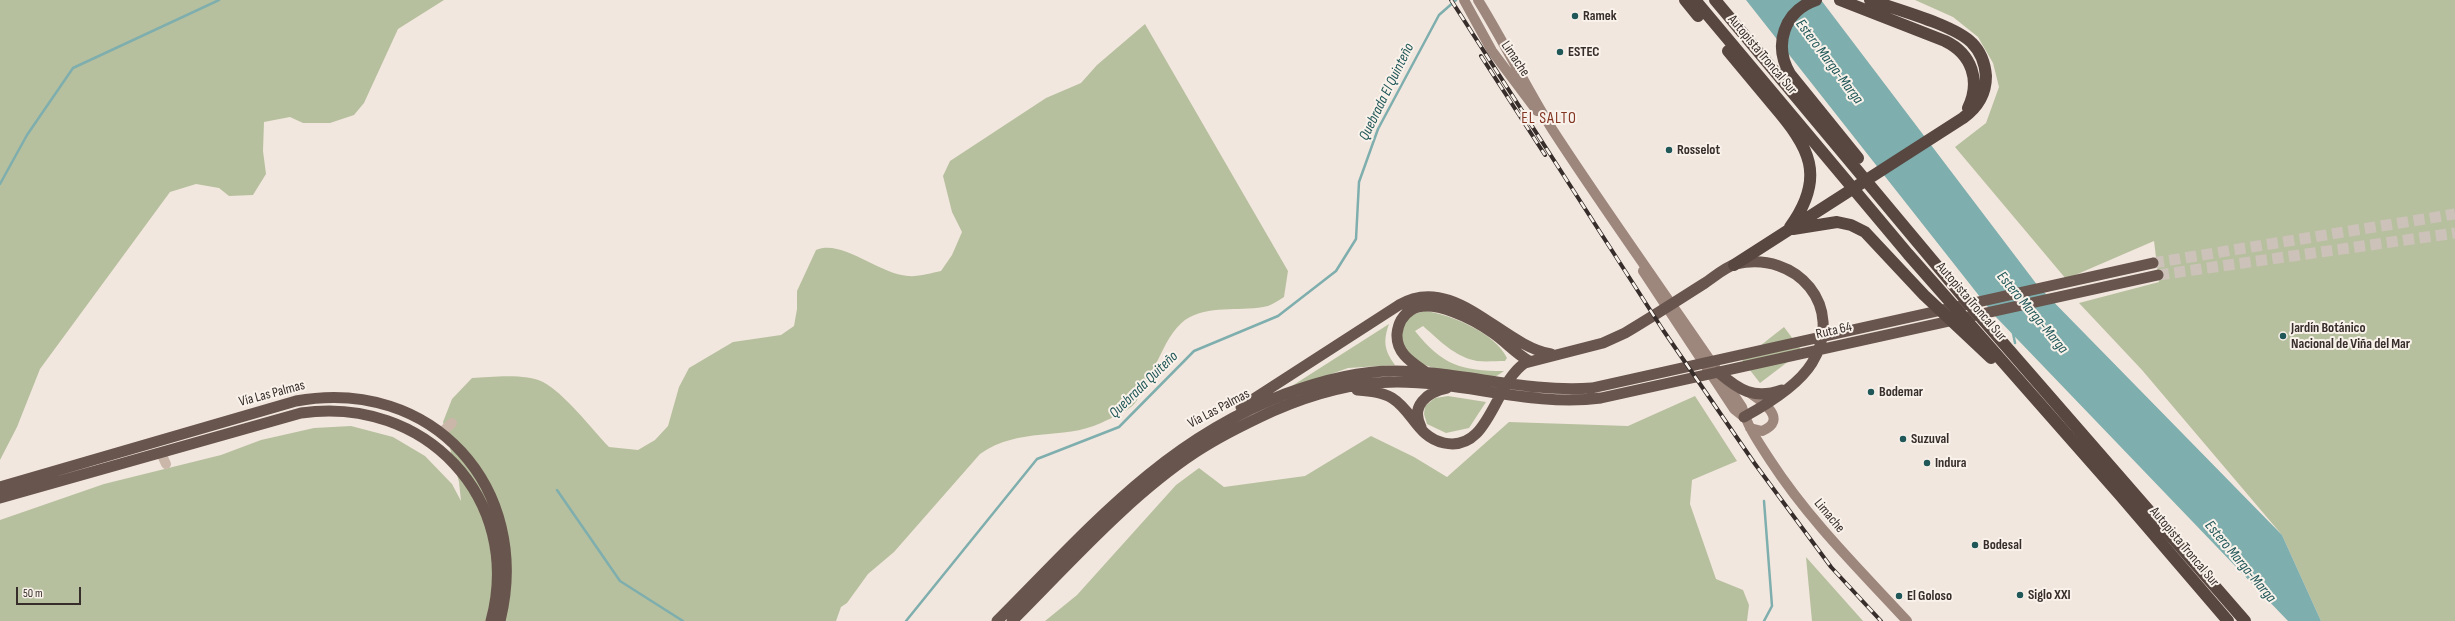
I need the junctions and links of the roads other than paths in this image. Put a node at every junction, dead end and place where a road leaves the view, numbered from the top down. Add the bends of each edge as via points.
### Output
1 (1685, 0) edge
2 (1695, 0) edge
3 (1715, 0) edge
4 (1816, 0) edge
5 (1840, 0) edge
6 (1870, 0) edge
7 (1475, 3) edge
8 (1958, 121) junction
9 (1552, 128) junction
10 (1788, 230) junction
11 (1627, 241) junction
12 (2153, 263) tunnel mouth
13 (1935, 264) junction
14 (1729, 267) junction
15 (2158, 275) tunnel mouth
16 (1512, 350) junction
17 (1554, 355) junction
18 (1529, 361) junction
19 (1517, 369) junction
20 (1718, 372) junction
21 (1428, 373) junction
22 (1520, 386) joint
23 (1451, 387) junction
24 (1629, 387) junction
25 (1788, 387) junction
26 (1332, 390) junction
27 (1750, 392) junction
28 (2030, 393) junction
29 (1516, 397) joint
30 (1767, 404) junction
31 (1744, 418) junction
32 (452, 422) dead end
33 (1215, 427) junction
34 (1750, 428) junction
35 (441, 433) junction
36 (1428, 436) junction
37 (161, 453) junction
38 (166, 464) dead end
39 (0, 486) edge
40 (0, 498) edge
41 (491, 621) edge
42 (500, 621) edge
43 (997, 621) edge
44 (1012, 621) edge
45 (1907, 621) edge
46 (2228, 621) edge
47 (2245, 621) edge

1 - 10 highway via 1776,108 1805,148 1810,170 1809,185
2 - 28 highway, Autopista Troncal Sur via 1908,254
3 - 13 highway, Autopista Troncal Sur
4 - 13 highway via 1792,15 1782,36 1783,60 1898,210
5 - 8 highway via 1945,41 1964,55 1972,69 1975,84 1972,99
6 - 8 highway via 1959,33 1977,49 1984,64 1985,87 1975,108
7 - 9 main road, Limache
7 - 9 main road, Limache via 1492,51 1518,88
8 - 10 highway
9 - 11 main road, Limache
10 - 14 highway
10 - 28 highway via 1837,222 1865,232 1924,295
11 - 20 main road, Limache
11 - 31 main road, Limache via 1651,286 1734,409
12 - 24 highway, Ruta 64
13 - 47 highway, Autopista Troncal Sur
14 - 17 highway via 1617,338 1603,344
14 - 25 highway via 1765,263 1789,270 1808,284 1819,302 1824,322 1819,347 1805,372
15 - 24 highway, Ruta 64
16 - 18 highway
16 - 19 highway
16 - 21 highway via 1492,332 1447,309 1435,306 1418,307 1404,316 1397,337 1404,355
17 - 18 highway
17 - 33 highway via 1525,345 1489,320 1465,308 1438,298 1417,298 1399,305 1280,381
18 - 19 highway
19 - 36 highway via 1505,384 1486,421 1473,437 1465,442 1453,444 1443,443
20 - 27 highway via 1739,389
20 - 31 main road, Limache via 1742,407
21 - 22 highway, Vía Las Palmas
21 - 33 highway, Vía Las Palmas via 1379,372 1333,378 1276,397
22 - 24 highway, Ruta 64 via 1574,389
23 - 26 highway, Vía Las Palmas via 1381,383
23 - 29 highway, Vía Las Palmas
23 - 36 highway via 1432,392 1421,402 1418,417
24 - 29 highway, Ruta 64 via 1573,400
25 - 27 highway via 1767,393
25 - 30 highway
26 - 36 highway via 1365,390 1387,395 1402,406 1418,428
26 - 44 highway, Vía Las Palmas via 1254,420 1213,441 1182,462 1131,504
27 - 30 main road
28 - 46 highway, Autopista Troncal Sur
30 - 31 highway
30 - 34 main road via 1773,415 1769,427 1762,431
31 - 34 main road, Limache
32 - 35 street
33 - 43 highway, Vía Las Palmas via 1175,452 1130,488
34 - 45 main road, Limache via 1811,518
35 - 39 highway, Vía Las Palmas via 415,417 372,401 342,397 312,398
35 - 42 highway, Vía Las Palmas via 473,466 489,491 500,519 507,564 506,594
37 - 38 street
37 - 40 highway, Vía Las Palmas
37 - 41 highway, Vía Las Palmas via 286,416 316,411 361,412 403,426 429,441 452,461 471,484 484,510 494,538 498,566

